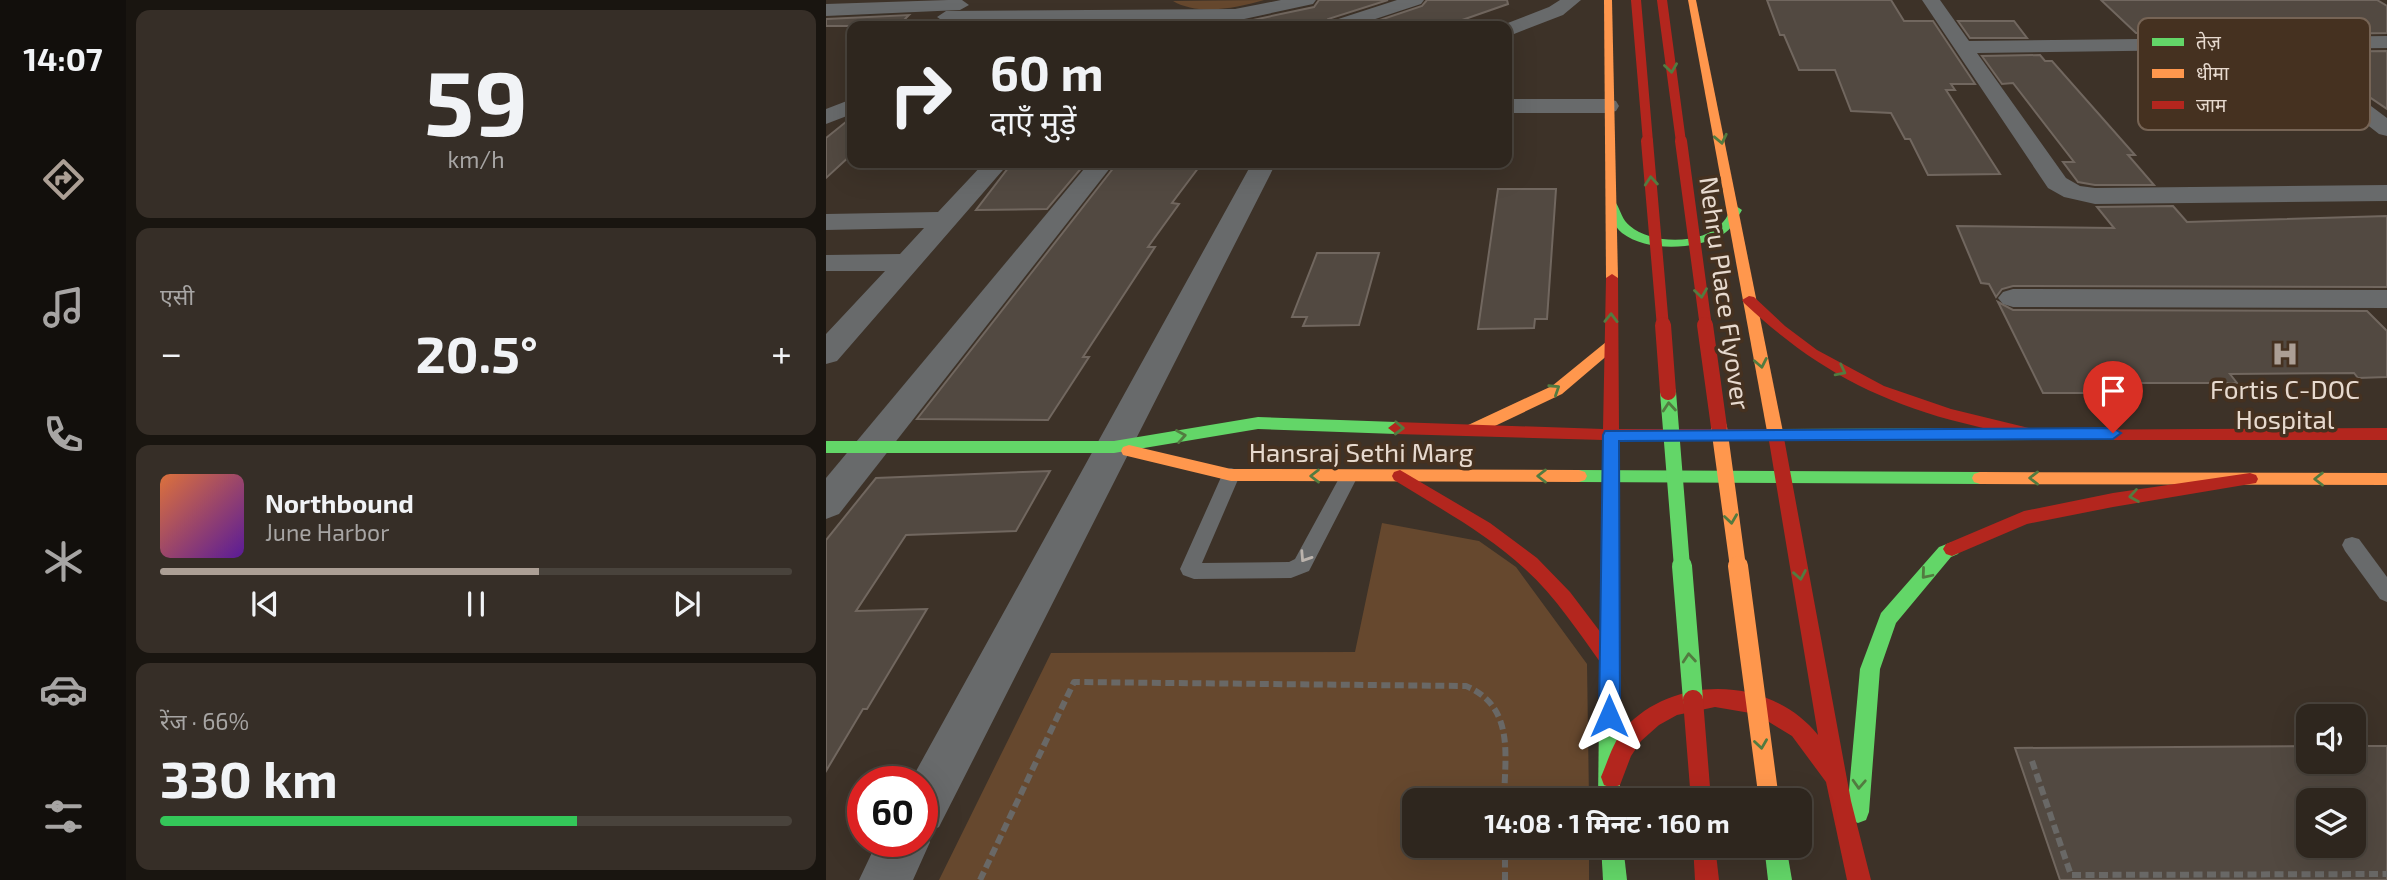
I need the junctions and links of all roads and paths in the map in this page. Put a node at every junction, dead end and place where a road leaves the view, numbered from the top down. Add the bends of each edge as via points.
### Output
1 (841, 0) edge
2 (1159, 0) edge
3 (1307, 0) edge
4 (1415, 0) edge
5 (1572, 0) edge
6 (1608, 0) edge
7 (1636, 0) edge
8 (1662, 0) edge
9 (1692, 0) edge
10 (1931, 0) edge
11 (826, 10) edge
12 (951, 12) edge
13 (1143, 17) junction
14 (1351, 21) edge
15 (1512, 28) edge
16 (2138, 45) edge
17 (1965, 47) junction
18 (844, 97) edge
19 (1512, 106) edge
20 (1608, 106) junction
21 (826, 117) edge
22 (2370, 117) edge
23 (2387, 130) edge
24 (993, 168) edge
25 (1098, 168) edge
26 (1262, 168) edge
27 (2387, 193) edge
28 (1612, 205) junction
29 (1736, 210) junction
30 (948, 220) junction
31 (826, 222) edge
32 (911, 262) junction
33 (826, 263) edge
34 (2013, 298) dead end
35 (2387, 299) edge
36 (1749, 300) junction
37 (1611, 345) junction
38 (826, 354) edge
39 (1472, 430) junction
40 (2031, 433) junction
41 (2387, 434) edge
42 (1611, 435) junction
43 (1774, 435) junction
44 (826, 447) edge
45 (872, 447) junction
46 (1114, 447) junction
47 (1231, 475) junction
48 (1349, 476) junction
49 (1400, 476) junction
50 (1611, 477) junction
51 (1782, 477) junction
52 (2250, 478) junction
53 (2387, 479) edge
54 (826, 504) edge
55 (2352, 545) dead end
56 (2387, 593) edge
57 (1610, 660) junction
58 (2032, 761) dead end
59 (938, 780) edge
60 (1504, 788) edge
61 (1609, 788) edge
62 (1610, 788) edge
63 (1700, 788) edge
64 (1767, 788) edge
65 (1840, 801) junction
66 (897, 857) edge
67 (1505, 858) edge
68 (1613, 858) edge
69 (1705, 858) edge
70 (1777, 858) edge
71 (1855, 861) junction
72 (2387, 874) edge
73 (885, 880) edge
74 (980, 880) edge
75 (1505, 880) edge
76 (1615, 880) edge
77 (1707, 880) edge
78 (1780, 880) edge
79 (1859, 880) edge

1 - 11 street
2 - 13 street
3 - 13 street via 1235,15
4 - 14 street
5 - 15 street
6 - 20 main road
63 -> 7 main road, bridge
8 -> 64 main road, Nehru Place Flyover, bridge
9 -> 29 main road
10 - 17 street
11 - 12 street
12 - 13 street
16 - 17 street
17 - 27 street via 2057,183 2073,192 2095,196
18 - 21 street
19 - 20 street
20 - 28 main road
22 - 23 street
24 - 30 street
25 - 45 street
26 - 46 street
28 - 29 main road via 1617,221 1635,234 1679,243 1720,232
37 -> 28 main road
29 - 36 main road
30 - 31 street
30 - 32 street
32 - 33 street
32 - 38 street
34 - 35 street
36 -> 40 main road via 1784,334 1831,367 1891,396 1958,419
36 -> 43 main road
39 -> 37 main road via 1557,390
37 - 42 main road
39 - 42 main road, Hansraj Sethi Marg
46 -> 39 main road, Hansraj Sethi Marg via 1258,423
40 - 41 main road
40 - 43 main road, Hansraj Sethi Marg
42 - 43 main road, Hansraj Sethi Marg
42 - 50 main road
43 - 51 main road
44 - 45 main road, Hansraj Sethi Marg
45 - 46 main road, Hansraj Sethi Marg
45 - 54 street
46 - 47 main road, Hansraj Sethi Marg
46 - 59 street
48 -> 47 main road, Hansraj Sethi Marg
48 -> 47 lane via 1302,565 1291,570 1194,571 1190,569 1195,553
48 - 49 main road, Hansraj Sethi Marg
50 -> 49 main road, Hansraj Sethi Marg
49 - 57 main road via 1531,563
50 - 51 main road, Hansraj Sethi Marg
50 - 57 main road
52 -> 51 main road, Hansraj Sethi Marg
51 -> 65 main road
53 -> 52 main road
52 -> 71 main road via 2024,518 1945,552 1888,619 1870,669
55 - 56 lane
57 - 61 main road
58 - 72 path via 2071,875
60 - 74 path via 1503,723 1491,699 1466,686 1074,682
62 - 65 main road via 1620,756 1652,716 1675,704 1724,697 1774,712 1797,728 1826,765
65 - 71 main road
66 - 73 street
67 - 75 path
68 - 76 main road
69 - 77 main road
70 - 78 main road
71 - 79 main road

